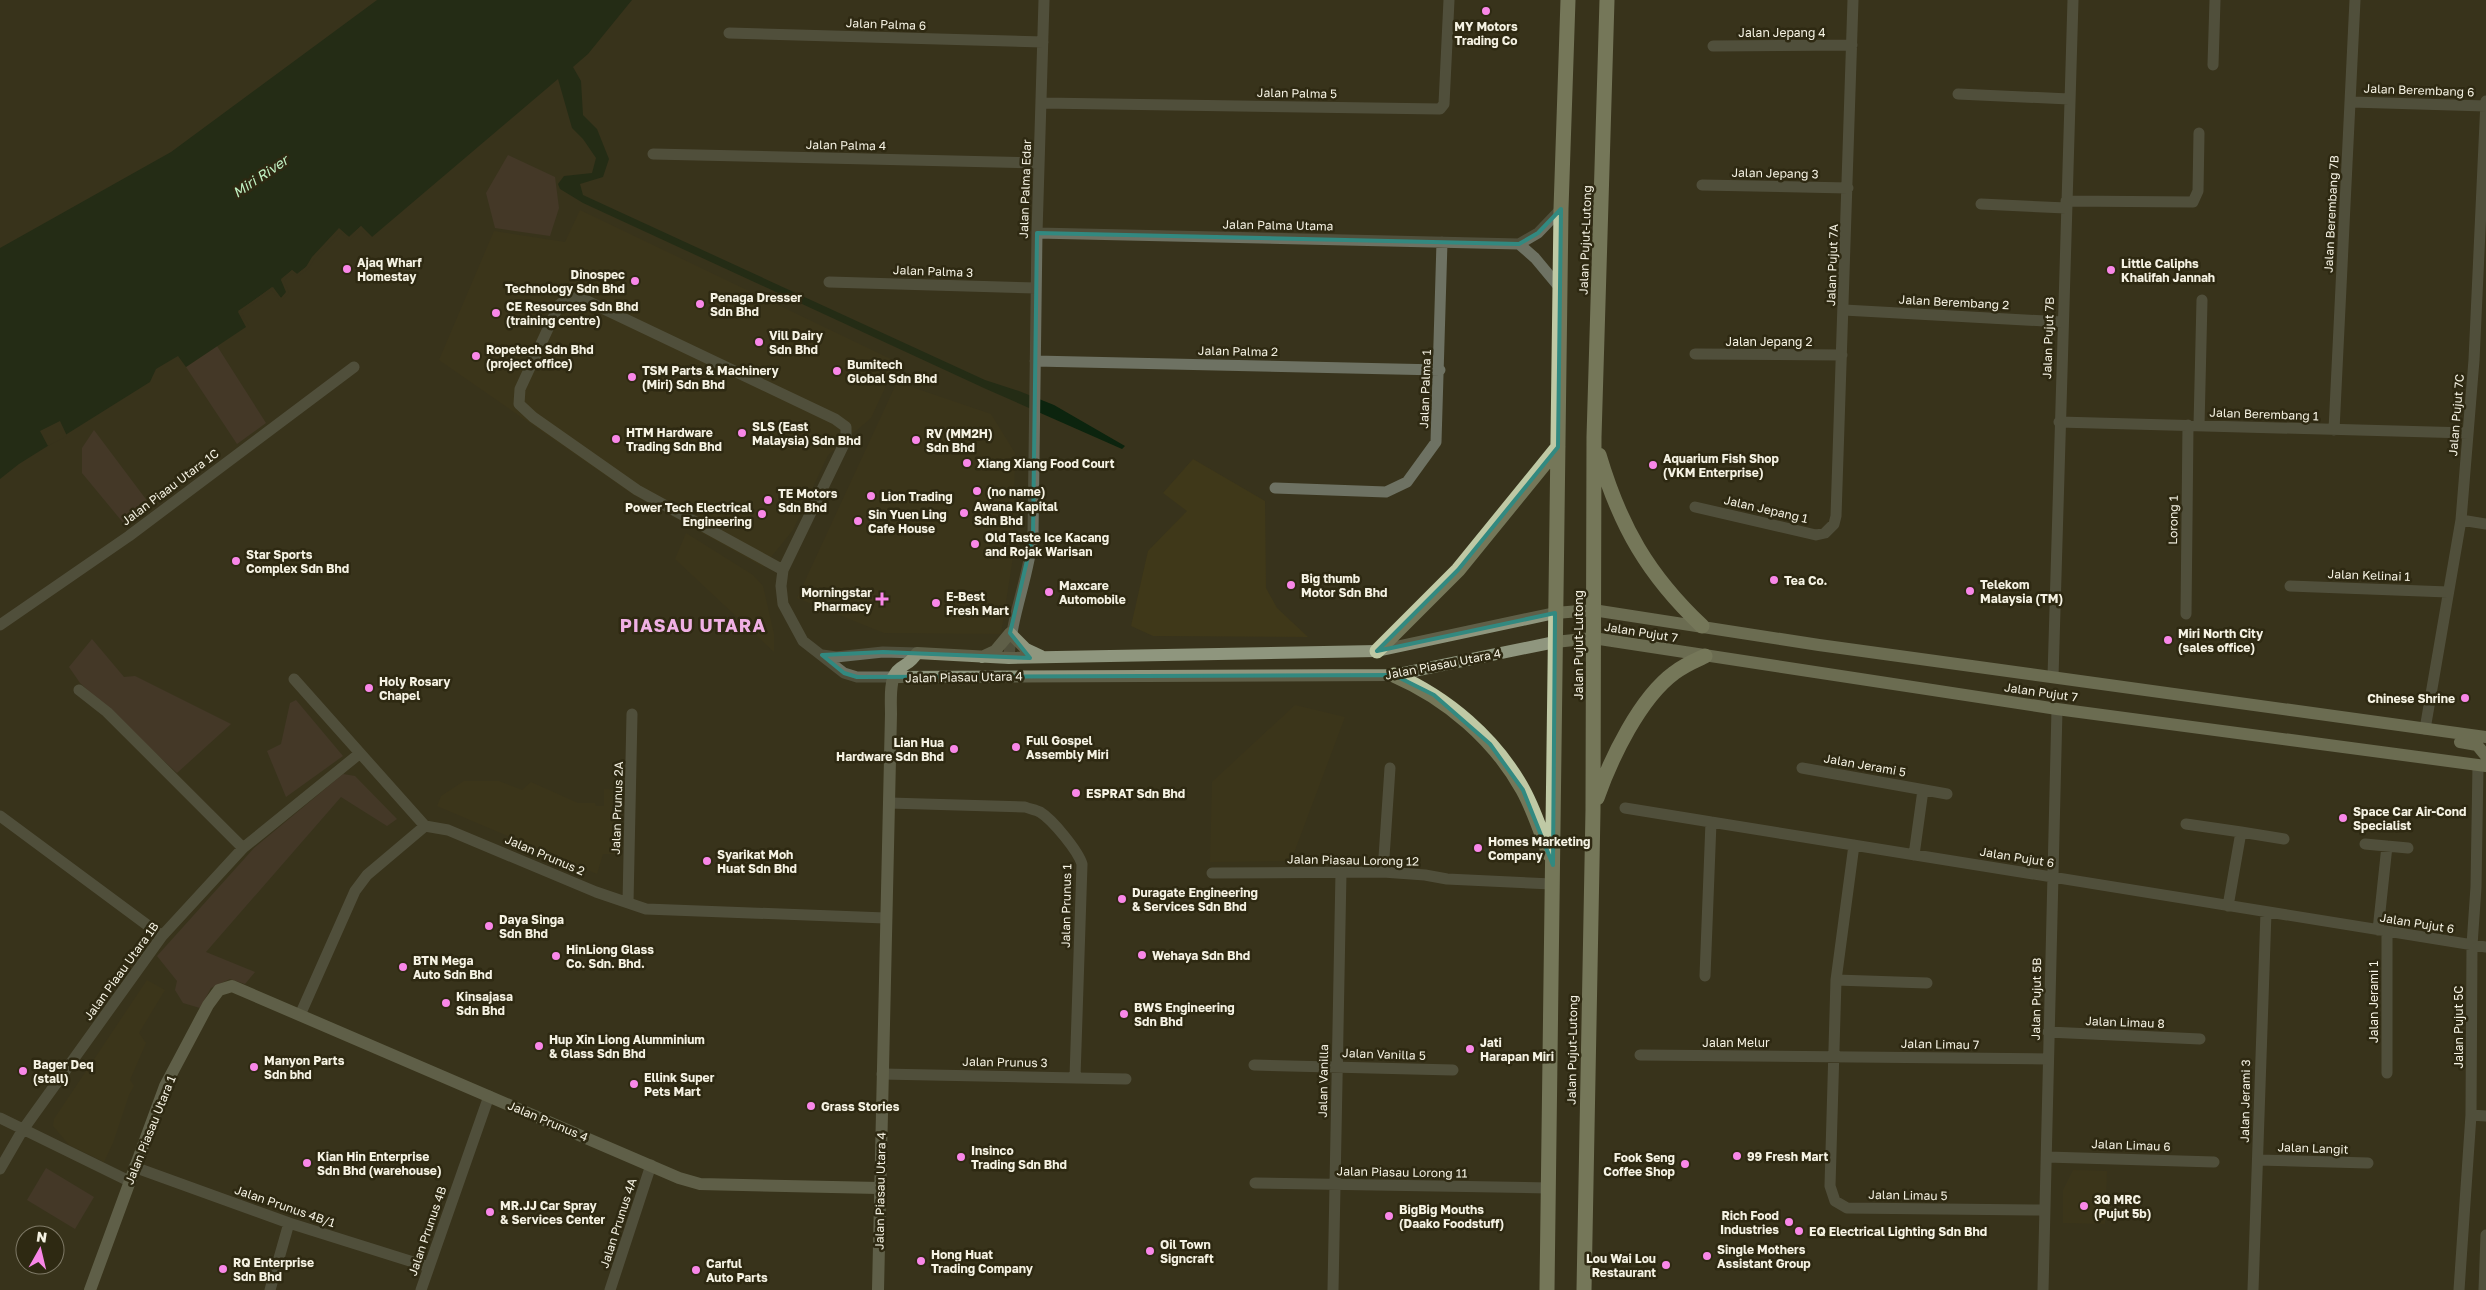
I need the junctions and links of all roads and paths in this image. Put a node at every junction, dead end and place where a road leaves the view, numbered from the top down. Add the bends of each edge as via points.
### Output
1 (1044, 0) edge
2 (1448, 0) edge
3 (1568, 0) edge
4 (1607, 0) edge
5 (1853, 0) edge
6 (2073, 0) edge
7 (2215, 0) edge
8 (2355, 0) edge
9 (729, 33) dead end
10 (1043, 42) junction
11 (1852, 45) junction
12 (1713, 46) dead end
13 (2213, 65) dead end
14 (1958, 94) dead end
15 (2069, 99) junction
16 (2351, 102) junction
17 (2486, 102) edge
18 (1042, 103) junction
19 (2486, 106) edge
20 (2199, 133) dead end
21 (653, 154) dead end
22 (1039, 164) junction
23 (1702, 185) dead end
24 (1848, 188) junction
25 (1981, 204) dead end
26 (2066, 204) junction
27 (1561, 209) junction
28 (2483, 222) edge
29 (1037, 233) junction
30 (1442, 242) junction
31 (1519, 244) junction
32 (829, 282) dead end
33 (1036, 288) junction
34 (1560, 288) junction
35 (2202, 300) dead end
36 (1844, 310) junction
37 (2062, 322) junction
38 (1695, 354) dead end
39 (1842, 355) junction
40 (1035, 360) junction
41 (2480, 360) edge
42 (354, 367) dead end
43 (1440, 370) junction
44 (2059, 422) junction
45 (2193, 426) junction
46 (2334, 430) junction
47 (2468, 433) junction
48 (1594, 437) junction
49 (1558, 447) junction
50 (1275, 488) dead end
51 (1695, 507) dead end
52 (2461, 520) junction
53 (2486, 524) edge
54 (1830, 529) joint
55 (783, 570) junction
56 (2290, 586) dead end
57 (2448, 592) junction
58 (1594, 610) junction
59 (1556, 613) junction
60 (2186, 614) dead end
61 (0, 625) edge
62 (1702, 626) junction
63 (1010, 633) junction
64 (1593, 638) junction
65 (1555, 642) junction
66 (1377, 651) junction
67 (917, 654) junction
68 (822, 655) junction
69 (1705, 656) junction
70 (980, 658) junction
71 (1009, 658) junction
72 (1044, 658) junction
73 (1394, 675) junction
74 (1033, 676) junction
75 (893, 677) junction
76 (2053, 677) junction
77 (294, 679) dead end
78 (79, 690) dead end
79 (2058, 709) junction
80 (632, 714) dead end
81 (2313, 714) junction
82 (2424, 729) junction
83 (2486, 737) edge
84 (359, 754) junction
85 (2483, 762) edge
86 (1390, 768) dead end
87 (1802, 768) dead end
88 (1923, 790) junction
89 (1946, 794) dead end
90 (889, 803) junction
91 (1625, 808) dead end
92 (1593, 810) junction
93 (0, 816) edge
94 (1711, 822) junction
95 (2186, 824) dead end
96 (425, 826) junction
97 (2241, 832) junction
98 (2284, 839) dead end
99 (2365, 844) dead end
100 (1854, 845) junction
101 (2387, 846) junction
102 (243, 848) junction
103 (2408, 848) dead end
104 (1914, 855) junction
105 (1553, 865) junction
106 (1341, 872) junction
107 (1383, 872) junction
108 (1212, 873) dead end
109 (2052, 877) junction
110 (1552, 884) junction
111 (2481, 887) edge
112 (628, 903) junction
113 (2228, 906) junction
114 (2266, 912) junction
115 (885, 918) junction
116 (2382, 931) junction
117 (162, 936) junction
118 (2472, 945) junction
119 (2486, 947) edge
120 (1705, 976) dead end
121 (1836, 980) junction
122 (1927, 983) dead end
123 (232, 986) joint
124 (300, 1016) junction
125 (2048, 1032) junction
126 (2200, 1039) dead end
127 (1640, 1055) dead end
128 (1832, 1057) junction
129 (2048, 1059) junction
130 (1254, 1065) dead end
131 (1337, 1066) junction
132 (1453, 1070) dead end
133 (2387, 1072) dead end
134 (882, 1074) junction
135 (1075, 1077) junction
136 (1126, 1079) dead end
137 (489, 1096) junction
138 (2471, 1115) junction
139 (2486, 1116) edge
140 (0, 1118) edge
141 (22, 1131) junction
142 (2046, 1157) junction
143 (2258, 1160) junction
144 (2214, 1162) dead end
145 (2368, 1163) dead end
146 (651, 1165) junction
147 (134, 1167) junction
148 (0, 1169) edge
149 (129, 1181) junction
150 (1255, 1183) dead end
151 (1335, 1184) junction
152 (879, 1188) junction
153 (1548, 1188) junction
154 (2044, 1210) junction
155 (289, 1223) junction
156 (2486, 1235) edge
157 (429, 1267) junction
158 (90, 1290) edge
159 (270, 1290) edge
160 (421, 1290) edge
161 (610, 1290) edge
162 (878, 1290) edge
163 (1333, 1290) edge
164 (1547, 1290) edge
165 (1584, 1290) edge
166 (2043, 1290) edge
167 (2253, 1290) edge
168 (2459, 1290) edge
169 (2484, 1290) edge

1 - 10 street, Jalan Palma Edar
2 - 18 street, Jalan Palma 5 via 1442,108
3 - 27 highway, Jalan Pujut-Lutong
4 - 48 highway, Jalan Pujut-Lutong
5 - 11 street, Jalan Pujut 7A
6 - 15 street, Jalan Pujut 7B
7 - 13 street
8 - 16 street, Jalan Berembang 7B
9 - 10 street, Jalan Palma 6
10 - 18 street, Jalan Palma Edar
11 - 12 street, Jalan Jepang 4
11 - 24 street, Jalan Pujut 7A
14 - 15 street
15 - 26 street, Jalan Pujut 7B
16 - 19 street, Jalan Berembang 6
16 - 46 street, Jalan Berembang 7B
17 - 19 street, Jalan Pujut 7C
18 - 22 street, Jalan Palma Edar
19 - 28 street, Jalan Pujut 7C
20 - 26 street via 2198,191 2194,202
21 - 22 street, Jalan Palma 4
22 - 29 street, Jalan Palma Edar
23 - 24 street, Jalan Jepang 3
24 - 36 street, Jalan Pujut 7A
25 - 26 street
26 - 37 street, Jalan Pujut 7B
27 - 31 street via 1538,233
27 - 34 highway, Jalan Pujut-Lutong
28 - 41 street, Jalan Pujut 7C
29 - 30 street, Jalan Palma Utama
29 - 33 street, Jalan Palma Edar
30 - 31 street, Jalan Palma Utama
30 - 43 street, Jalan Palma 1
31 - 34 street
32 - 33 street, Jalan Palma 3
33 - 40 street, Jalan Palma Edar
34 - 49 highway, Jalan Pujut-Lutong
35 - 45 street, Lorong 1
36 - 37 street, Jalan Berembang 2
36 - 39 street, Jalan Pujut 7A
37 - 44 street, Jalan Pujut 7B
38 - 39 street, Jalan Jepang 2
39 - 54 street, Jalan Pujut 7A via 1836,516
40 - 43 street, Jalan Palma 2
40 - 63 street, Jalan Palma Edar via 1031,552
41 - 47 street, Jalan Pujut 7C
42 - 61 street, Jalan Piaau Utara 1C via 129,536
43 - 50 street, Jalan Palma 1 via 1436,442 1407,482 1386,492
44 - 45 street, Jalan Berembang 1
44 - 76 street, Jalan Pujut 7B
45 - 46 street, Jalan Berembang 1
45 - 60 street, Lorong 1
46 - 47 street, Jalan Berembang 1
47 - 52 street, Jalan Pujut 7C
48 - 58 highway, Jalan Pujut-Lutong
48 - 62 highway via 1610,491 1636,547 1667,591
49 - 59 highway, Jalan Pujut-Lutong
49 - 66 highway via 1458,570
51 - 54 street, Jalan Jepang 1 via 1816,535
52 - 53 street
52 - 57 street, Jalan Pujut 7C
55 - 55 street via 846,440 846,427 583,299 565,299 559,305 520,388 519,404 637,490
55 - 68 street via 783,604 803,641
56 - 57 street, Jalan Kelinai 1
57 - 82 street, Jalan Pujut 7C
58 - 59 main road, Jalan Pujut 7
58 - 62 main road, Jalan Pujut 7
58 - 64 highway, Jalan Pujut-Lutong
59 - 65 highway, Jalan Pujut-Lutong
59 - 66 street, Jalan Piasau Utara 4
62 - 76 main road, Jalan Pujut 7
63 - 70 street via 996,651
63 - 71 street
63 - 72 street via 1026,649
64 - 65 main road, Jalan Pujut 7
64 - 69 main road, Jalan Pujut 7
64 - 92 highway, Jalan Pujut-Lutong
65 - 73 street, Jalan Piasau Utara 4
65 - 105 highway, Jalan Pujut-Lutong
66 - 72 street, Jalan Piasau Utara 4
67 - 68 street
67 - 70 street, Jalan Piasau Utara 4
67 - 75 street
68 - 75 street via 844,673
69 - 79 main road, Jalan Pujut 7
69 - 92 highway via 1672,674 1644,706 1612,760
70 - 71 street, Jalan Piasau Utara 4
71 - 72 street, Jalan Piasau Utara 4
71 - 74 street
73 - 74 street, Jalan Piasau Utara 4
73 - 105 highway via 1434,695 1490,744 1523,790
74 - 75 street, Jalan Piasau Utara 4
75 - 90 street, Jalan Piasau Utara 4
76 - 81 main road, Jalan Pujut 7
77 - 84 street
78 - 102 street via 107,712
79 - 85 main road, Jalan Pujut 7
79 - 109 street, Jalan Pujut 5B
80 - 112 street, Jalan Prunus 2A
81 - 82 main road, Jalan Pujut 7
81 - 85 main road via 2351,727 2474,744
82 - 83 main road, Jalan Pujut 7
84 - 96 street
84 - 102 street, Jalan Piaau Utara 1B
85 - 111 street, Jalan Pujut 5C
86 - 107 street
87 - 88 street, Jalan Jerami 5
88 - 89 street, Jalan Jerami 5
88 - 104 street
90 - 115 street, Jalan Piasau Utara 4
90 - 135 street, Jalan Prunus 1 via 1025,807 1047,818 1079,855 1082,864
91 - 94 street, Jalan Pujut 6
92 - 165 highway, Jalan Pujut-Lutong
93 - 117 street
94 - 100 street, Jalan Pujut 6
94 - 120 street
95 - 97 street
96 - 112 street, Jalan Prunus 2 via 448,830
96 - 124 street via 367,875 355,891
97 - 98 street
97 - 113 street
99 - 101 street
100 - 104 street, Jalan Pujut 6
100 - 121 street, Jalan Limau 5
101 - 103 street
101 - 116 street, Jalan Jerami 1
102 - 117 street, Jalan Piaau Utara 1B
104 - 109 street, Jalan Pujut 6
105 - 110 highway, Jalan Pujut-Lutong
106 - 107 street, Jalan Piasau Lorong 12
106 - 108 street, Jalan Piasau Lorong 12
106 - 131 street, Jalan Vanilla
107 - 110 street, Jalan Piasau Lorong 12
109 - 113 street, Jalan Pujut 6
109 - 125 street, Jalan Pujut 5B
110 - 153 highway, Jalan Pujut-Lutong
111 - 118 street, Jalan Pujut 5C
112 - 115 street, Jalan Prunus 2 via 646,909
113 - 114 street, Jalan Pujut 6
114 - 116 street, Jalan Pujut 6
114 - 143 street, Jalan Jerami 3
115 - 134 street, Jalan Piasau Utara 4
116 - 118 street, Jalan Pujut 6
116 - 133 street, Jalan Jerami 1
117 - 141 street, Jalan Piaau Utara 1B
118 - 119 street, Jalan Pujut 6
118 - 138 street, Jalan Pujut 5C
121 - 122 street
121 - 128 street, Jalan Limau 5
123 - 124 street, Jalan Prunus 4
123 - 147 street, Jalan Piasau Utara 1 via 219,990 208,1005 165,1086
124 - 137 street, Jalan Prunus 4
125 - 126 street, Jalan Limau 8
125 - 129 street, Jalan Pujut 5B
127 - 128 street, Jalan Melur
128 - 129 street, Jalan Limau 7
128 - 154 street, Jalan Limau 5 via 1830,1186 1834,1201 1847,1208
129 - 142 street, Jalan Pujut 5B
130 - 131 street, Jalan Vanilla 5
131 - 132 street, Jalan Vanilla 5
131 - 151 street, Jalan Vanilla
134 - 135 street, Jalan Prunus 3
134 - 152 street, Jalan Piasau Utara 4
135 - 136 street, Jalan Prunus 3
137 - 146 street, Jalan Prunus 4
137 - 157 street, Jalan Prunus 4B
138 - 139 street
138 - 168 street, Jalan Pujut 5C
140 - 141 street
141 - 148 street, Jalan Piaau Utara 1B
141 - 149 street
142 - 144 street, Jalan Limau 6
142 - 154 street, Jalan Pujut 5B
143 - 145 street, Jalan Langit
143 - 167 street, Jalan Jerami 3
146 - 152 street, Jalan Prunus 4 via 700,1184
146 - 161 street, Jalan Prunus 4A
147 - 149 street, Jalan Piasau Utara 1
147 - 155 street, Jalan Prunus 4B/1
149 - 158 street, Jalan Piasau Utara 1
150 - 151 street, Jalan Piasau Lorong 11
151 - 153 street, Jalan Piasau Lorong 11
151 - 163 street, Jalan Vanilla
152 - 162 street, Jalan Piasau Utara 4
153 - 164 highway, Jalan Pujut-Lutong
154 - 166 street, Jalan Pujut 5B
155 - 157 street, Jalan Prunus 4B/1
155 - 159 street
156 - 169 street
157 - 160 street, Jalan Prunus 4B

